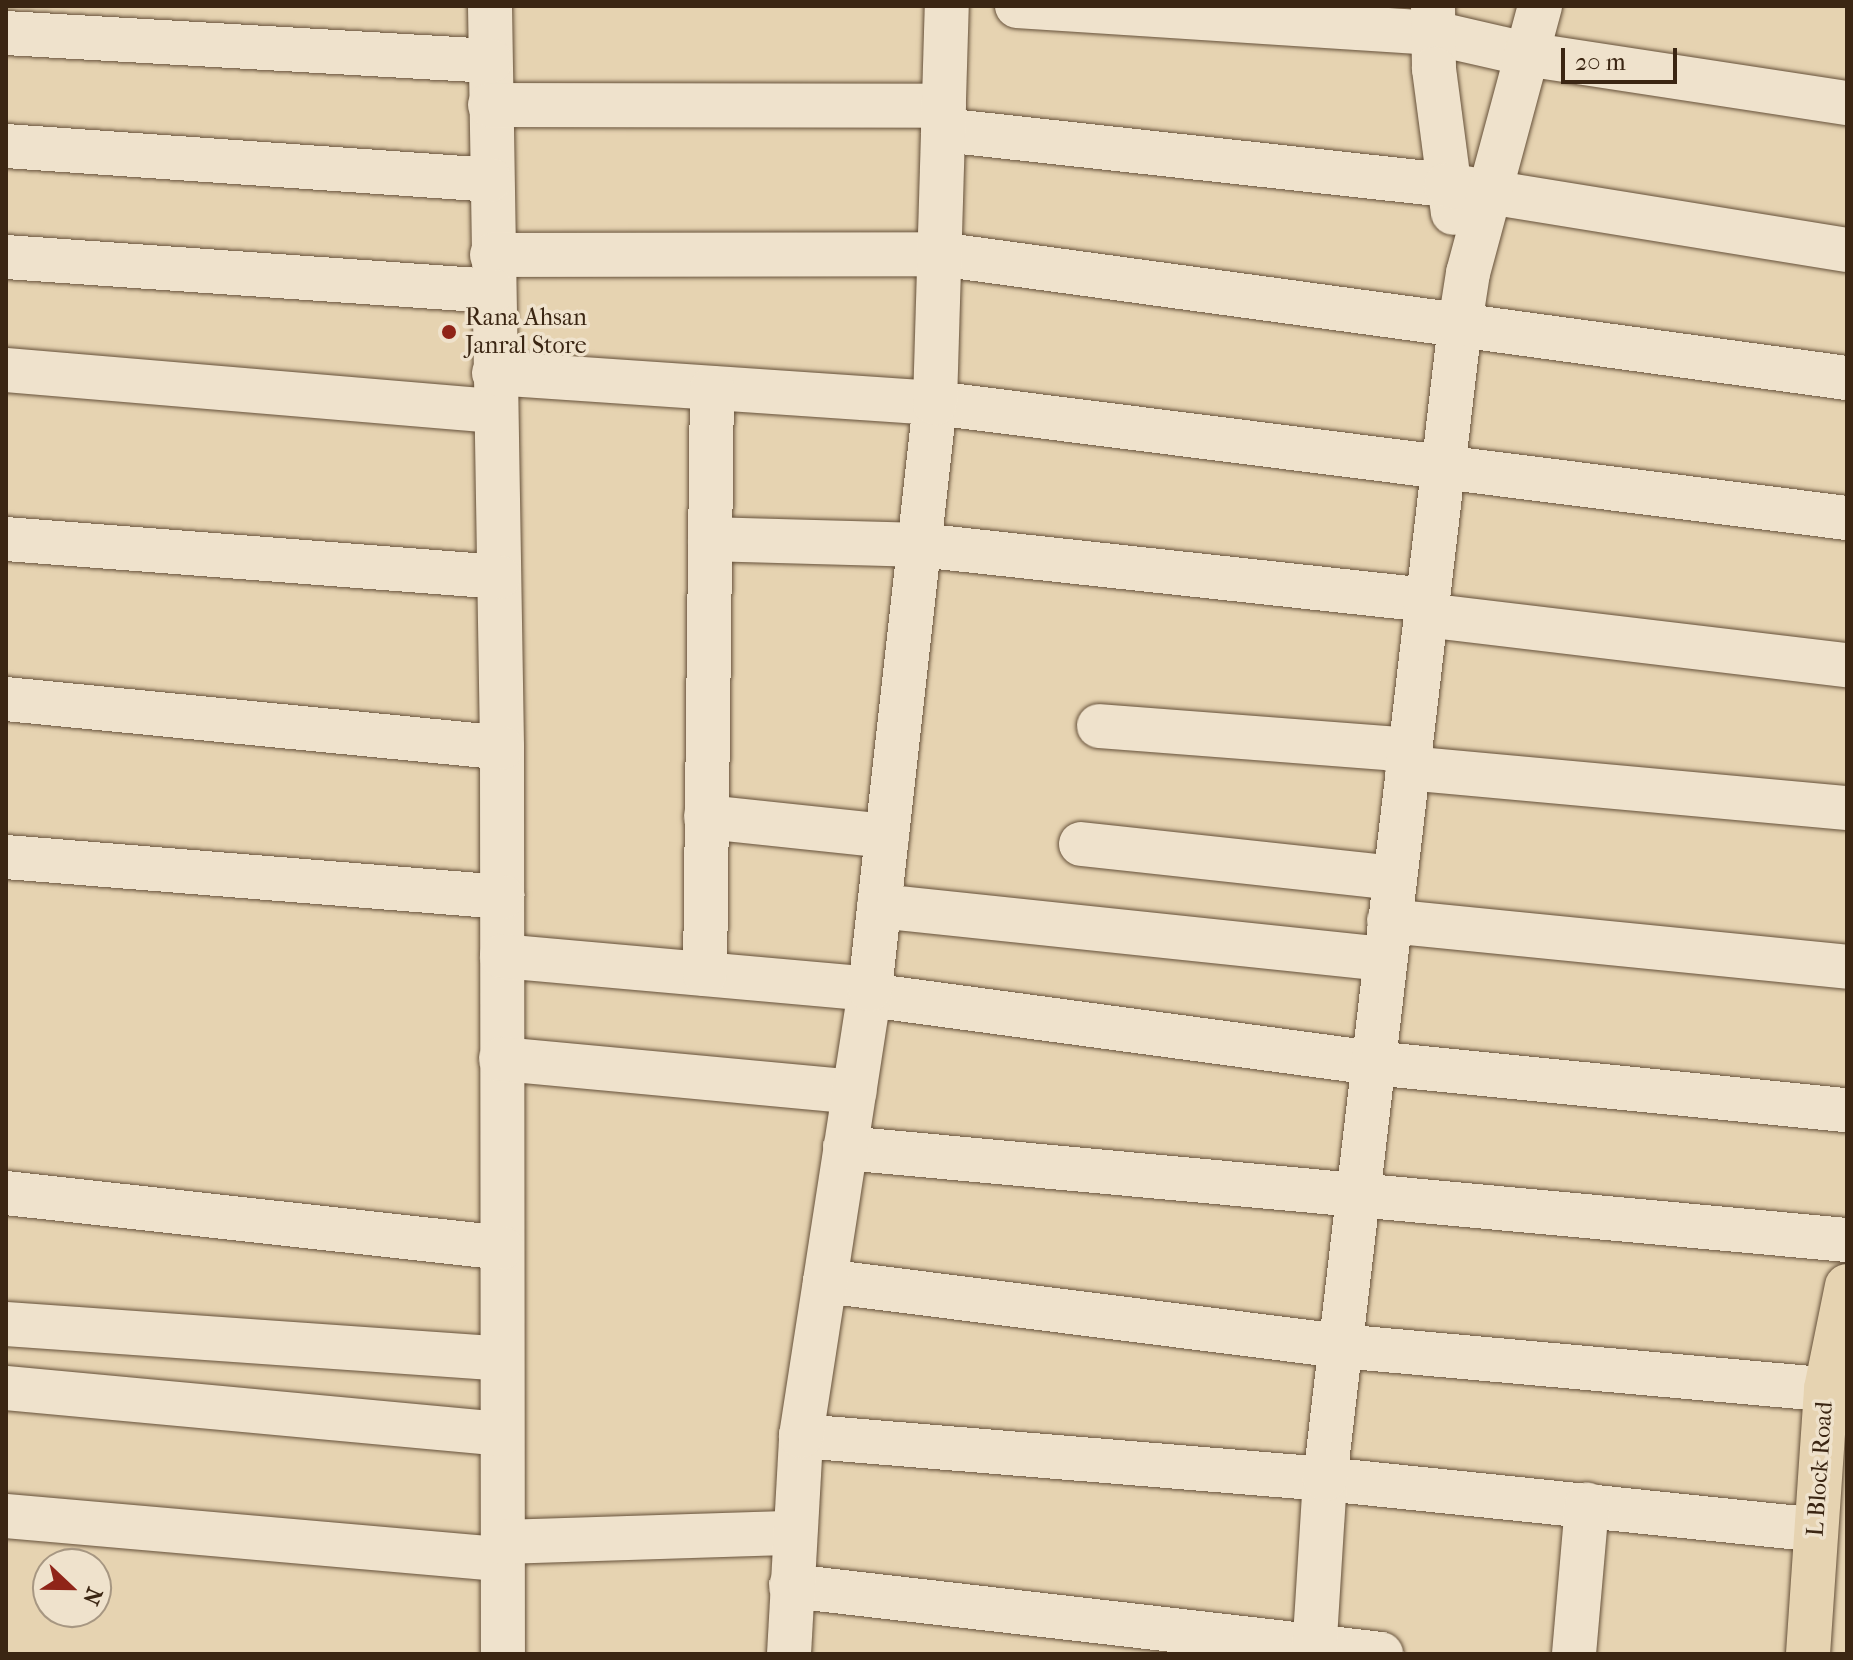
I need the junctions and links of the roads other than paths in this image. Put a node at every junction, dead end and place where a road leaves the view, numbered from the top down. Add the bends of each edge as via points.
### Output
1 (490, 6) edge
2 (947, 6) edge
3 (1017, 6) edge
4 (1540, 6) edge
5 (1433, 19) edge
6 (6, 33) edge
7 (1526, 54) junction
8 (490, 61) junction
9 (1847, 103) edge
10 (490, 105) junction
11 (943, 118) junction
12 (6, 146) edge
13 (490, 180) junction
14 (1446, 185) junction
15 (1489, 192) junction
16 (1847, 250) edge
17 (939, 254) junction
18 (6, 257) edge
19 (492, 273) junction
20 (1468, 273) junction
21 (1460, 324) junction
22 (6, 370) edge
23 (1847, 378) edge
24 (712, 388) junction
25 (495, 392) junction
26 (935, 403) junction
27 (1443, 466) junction
28 (1847, 518) edge
29 (6, 539) edge
30 (710, 539) junction
31 (919, 545) junction
32 (499, 577) junction
33 (1426, 607) junction
34 (1847, 665) edge
35 (6, 699) edge
36 (1099, 726) dead end
37 (502, 748) junction
38 (1408, 759) junction
39 (1847, 808) edge
40 (706, 817) junction
41 (887, 836) junction
42 (1081, 844) dead end
43 (6, 857) edge
44 (1394, 878) junction
45 (502, 897) junction
46 (879, 906) junction
47 (1387, 940) junction
48 (502, 956) junction
49 (1847, 967) edge
50 (705, 974) junction
51 (870, 992) junction
52 (501, 1059) junction
53 (1373, 1063) junction
54 (854, 1092) junction
55 (1847, 1110) edge
56 (845, 1148) junction
57 (6, 1193) edge
58 (1357, 1199) junction
59 (1847, 1240) edge
60 (501, 1248) junction
61 (825, 1281) junction
62 (1847, 1286) edge
63 (6, 1324) edge
64 (1340, 1346) junction
65 (501, 1359) junction
66 (6, 1388) edge
67 (1826, 1389) junction
68 (501, 1434) junction
69 (801, 1436) junction
70 (1325, 1479) junction
71 (1587, 1505) junction
72 (6, 1516) edge
73 (1815, 1530) junction
74 (794, 1533) junction
75 (502, 1551) junction
76 (791, 1586) junction
77 (1314, 1652) edge
78 (503, 1654) edge
79 (789, 1654) edge
80 (1381, 1654) edge
81 (1574, 1654) edge
82 (1808, 1654) edge

1 - 8 street
2 - 11 street
3 - 5 street
4 - 7 street
5 - 7 street
5 - 14 street
6 - 8 street
7 - 9 street
7 - 15 street
8 - 10 street
10 - 11 street
10 - 13 street
11 - 14 street
11 - 17 street
12 - 13 street
13 - 19 street
14 - 15 street
14 - 20 street
15 - 16 street
15 - 20 street
17 - 19 street
17 - 21 street
17 - 26 street
18 - 19 street
19 - 25 street
20 - 21 street
21 - 23 street
21 - 27 street
22 - 25 street
24 - 25 street
24 - 26 street
24 - 30 street
25 - 32 street
26 - 27 street
26 - 31 street
27 - 28 street
27 - 33 street
29 - 32 street
30 - 31 street
30 - 40 street
31 - 33 street
31 - 41 street
32 - 37 street
33 - 34 street
33 - 38 street
35 - 37 street
36 - 38 street
37 - 45 street
38 - 39 street
38 - 44 street
40 - 41 street
40 - 50 street
41 - 46 street
42 - 44 street
43 - 45 street
44 - 47 street
45 - 48 street
46 - 47 street
46 - 51 street
47 - 49 street
47 - 53 street
48 - 50 street
48 - 52 street
50 - 51 street
51 - 53 street
51 - 54 street
52 - 54 street
52 - 60 street
53 - 55 street
53 - 58 street
54 - 56 street
56 - 58 street
56 - 61 street
57 - 60 street
58 - 59 street
58 - 64 street
60 - 65 street
61 - 64 street
61 - 69 street
62 - 67 main road, L Block Road
63 - 65 street
64 - 67 street
64 - 70 street
65 - 68 street
66 - 68 street
67 - 73 main road, L Block Road
68 - 75 street
69 - 70 street
69 - 74 street
70 - 71 street
70 - 77 street
71 - 73 street
71 - 81 street
72 - 75 street
73 - 82 main road, L Block Road
74 - 75 street
74 - 76 street
75 - 78 street
76 - 77 street
76 - 79 street
77 - 80 street

